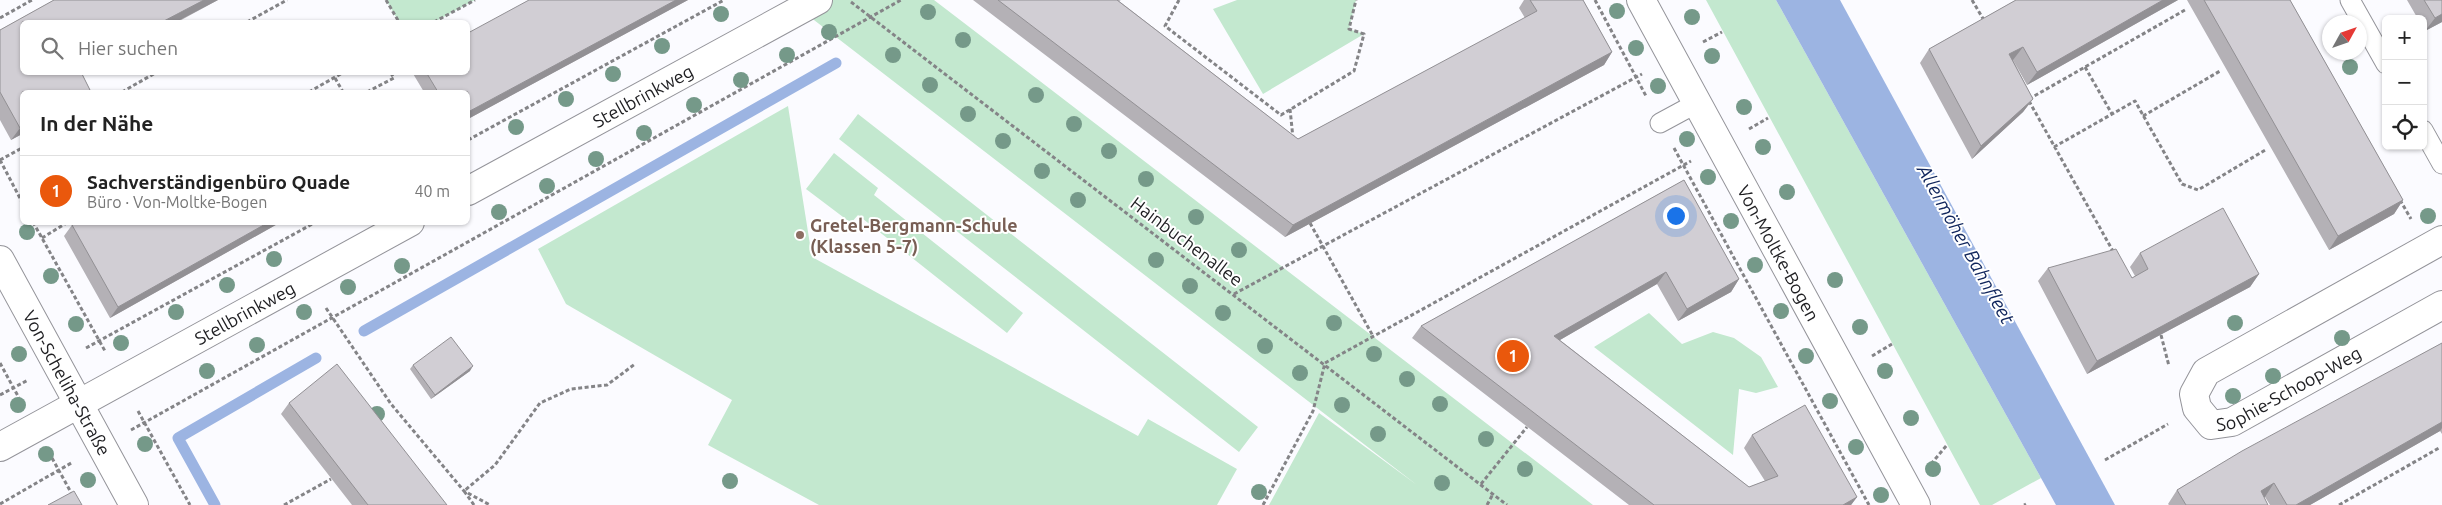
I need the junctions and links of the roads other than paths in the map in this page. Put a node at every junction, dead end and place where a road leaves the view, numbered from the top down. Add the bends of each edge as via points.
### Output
1 (818, 0) edge
2 (1641, 0) edge
3 (2350, 0) edge
4 (2384, 60) edge
5 (1697, 103) junction
6 (1660, 123) road end
7 (2427, 137) edge
8 (2442, 164) edge
9 (470, 190) edge
10 (405, 225) edge
11 (2435, 244) edge
12 (0, 260) edge
13 (2442, 305) edge
14 (78, 404) junction
15 (0, 447) edge
16 (134, 505) edge
17 (1916, 505) edge

1 - 9 street, Stellbrinkweg
2 - 5 street, Von-Moltke-Bogen
3 - 4 lane
5 - 6 lane
5 - 17 street, Von-Moltke-Bogen
7 - 8 lane
10 - 14 street, Stellbrinkweg
11 - 13 street, Sophie-Schoop-Weg via 2206,372 2194,394 2198,408 2211,425 2232,422
12 - 14 street, Von-Scheliha-Straße
14 - 15 street, Stellbrinkweg
14 - 16 street, Von-Scheliha-Straße

